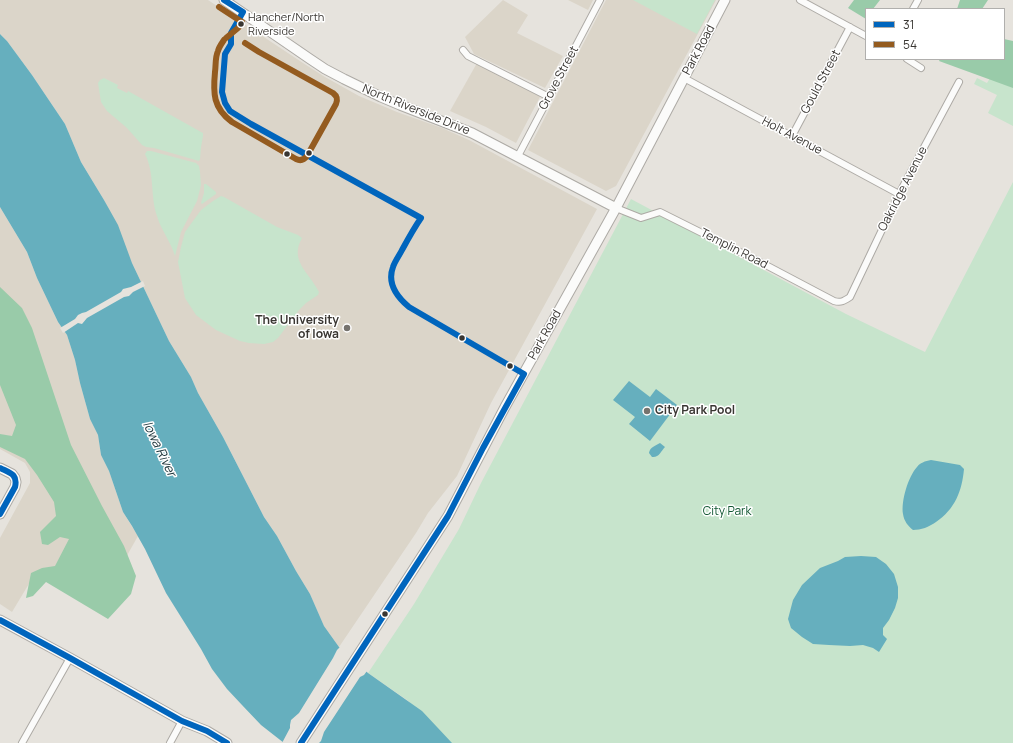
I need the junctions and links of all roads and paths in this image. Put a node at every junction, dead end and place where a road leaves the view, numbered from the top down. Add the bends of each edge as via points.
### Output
1 (224, 0) edge
2 (600, 0) edge
3 (725, 0) edge
4 (800, 0) edge
5 (850, 27) junction
6 (865, 35) edge
7 (463, 50) dead end
8 (908, 60) edge
9 (920, 68) dead end
10 (684, 78) junction
11 (959, 82) dead end
12 (549, 97) junction
13 (792, 136) junction
14 (518, 156) junction
15 (899, 194) junction
16 (616, 208) junction
17 (850, 297) joint
18 (0, 468) edge
19 (0, 514) edge
20 (0, 620) edge
21 (70, 658) junction
22 (182, 722) junction
23 (22, 743) edge
24 (170, 743) edge
25 (226, 743) edge
26 (301, 743) edge

1 - 14 main road, North Riverside Drive via 325,69 394,102 472,132
2 - 12 street, Grove Street
3 - 10 main road, Park Road
4 - 5 street
5 - 6 street
5 - 13 street, Gould Street
7 - 12 street via 468,56
8 - 9 street
10 - 13 street, Holt Avenue
10 - 16 main road, Park Road
11 - 15 street, Oakridge Avenue
12 - 14 street, Grove Street
13 - 15 street, Holt Avenue
14 - 16 main road, North Riverside Drive
15 - 17 street, Oakridge Avenue
16 - 17 street, Templin Road via 641,218 660,212 834,301 844,301
16 - 26 main road, Park Road via 448,516
18 - 19 main road via 12,474 16,482
20 - 21 main road
21 - 22 main road
21 - 23 street
22 - 24 street
22 - 25 main road via 207,731

